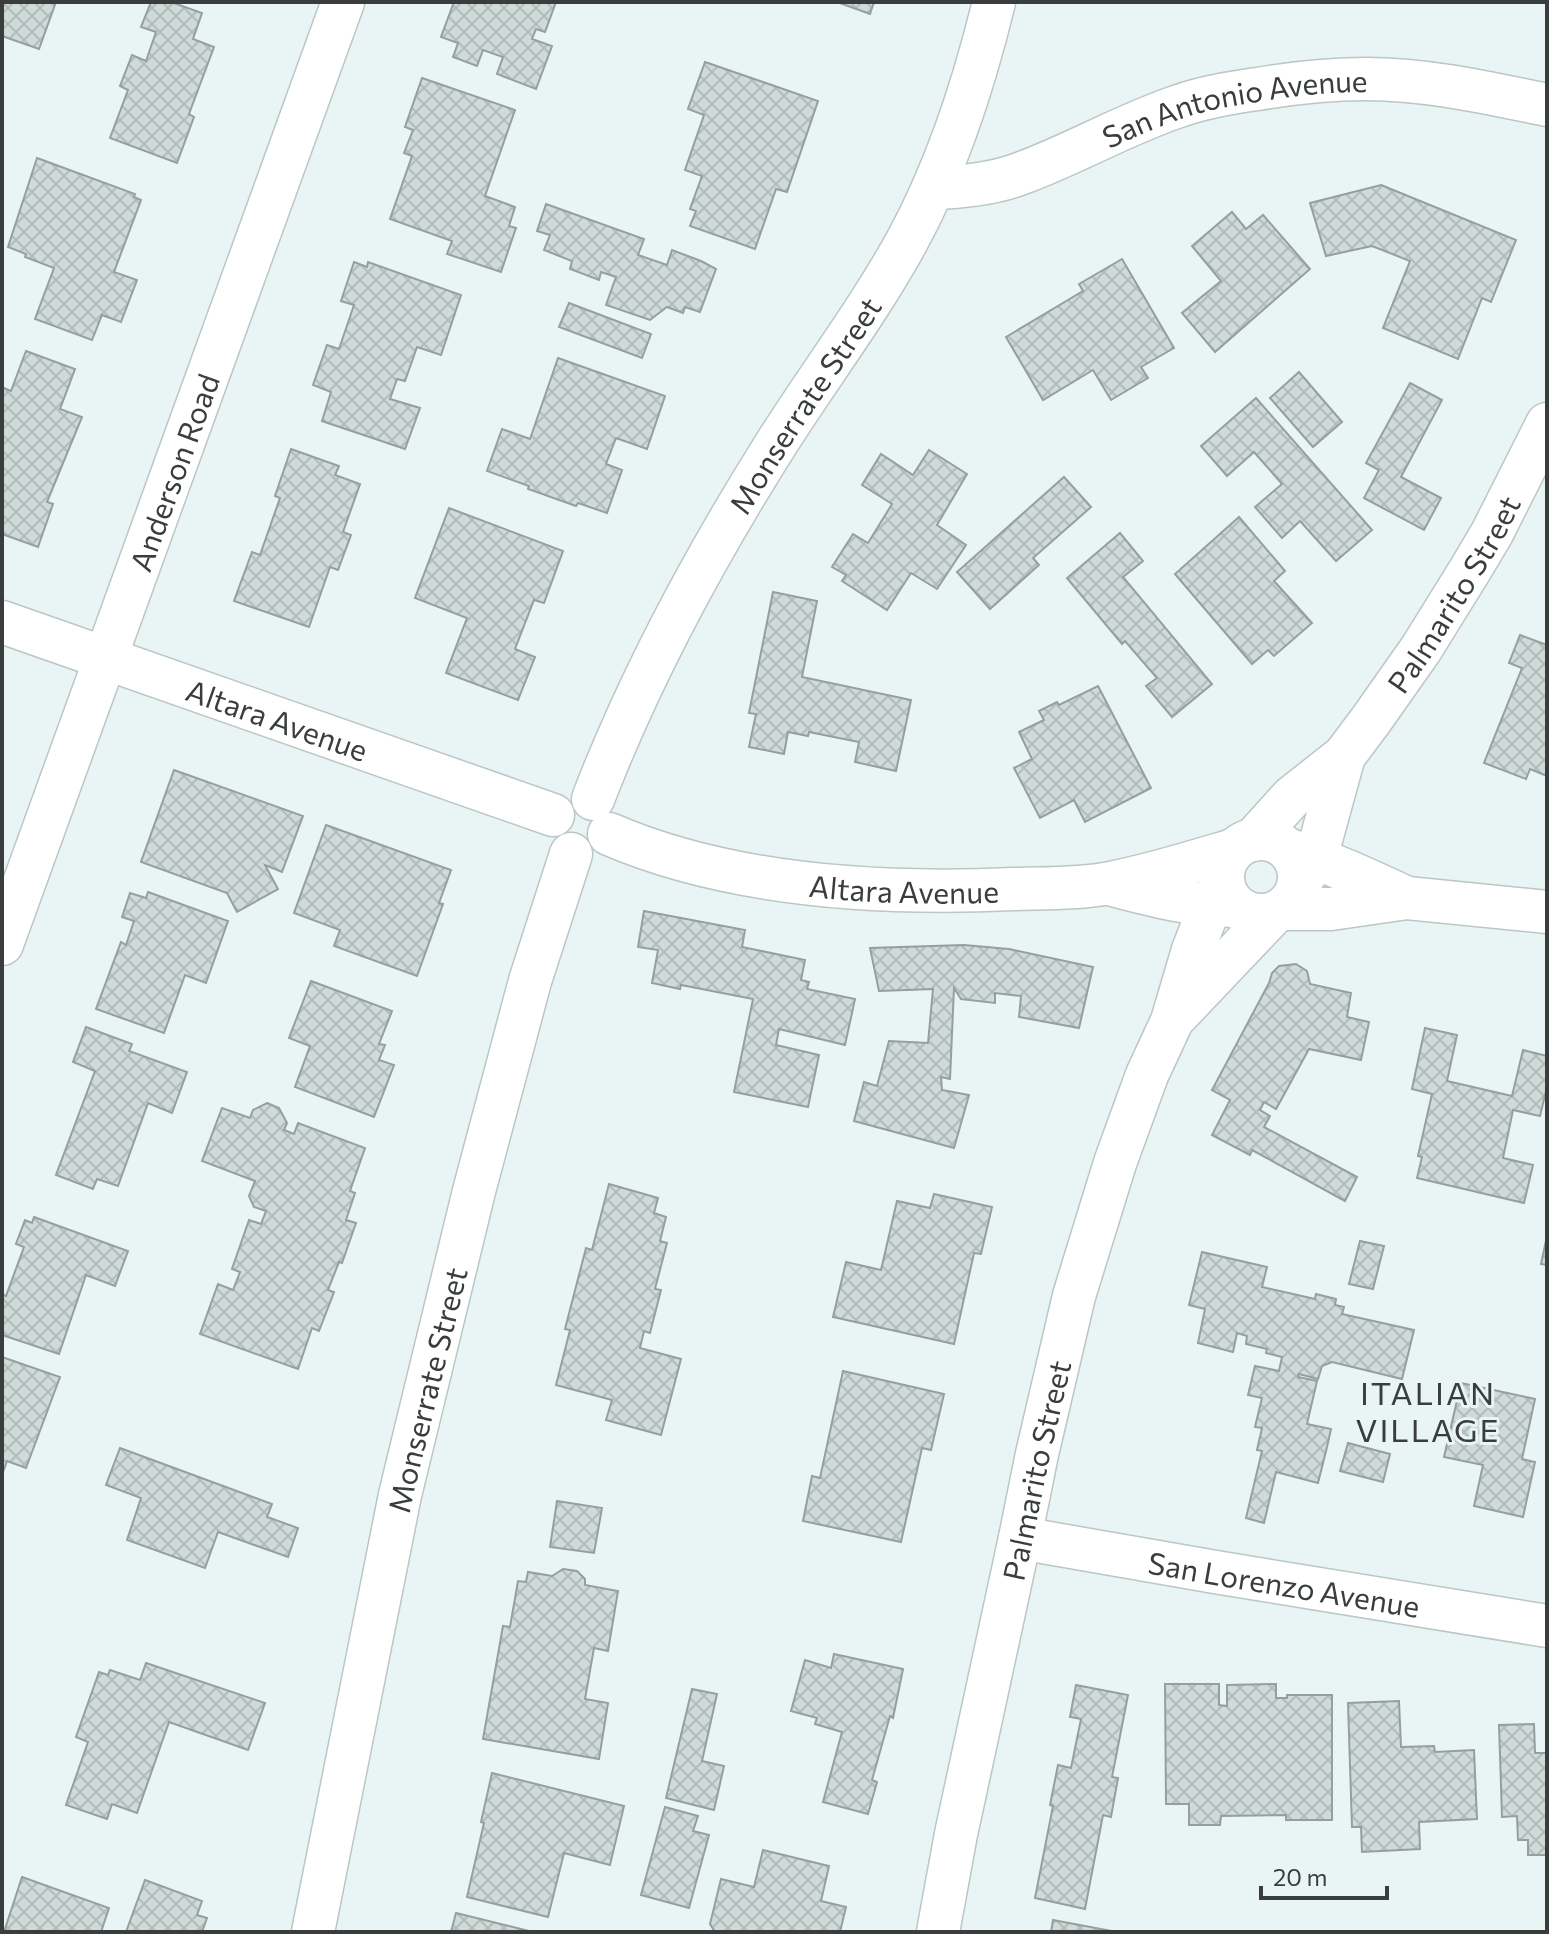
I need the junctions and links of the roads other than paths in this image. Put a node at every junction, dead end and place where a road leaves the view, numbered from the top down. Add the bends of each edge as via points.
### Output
1 (343, 2) edge
2 (994, 2) edge
3 (1547, 105) edge
4 (933, 188) junction
5 (1547, 424) edge
6 (2, 622) edge
7 (104, 659) junction
8 (1344, 756) junction
9 (553, 815) junction
10 (601, 817) junction
11 (571, 854) junction
12 (1262, 880) junction
13 (1108, 884) junction
14 (1407, 898) junction
15 (1547, 912) edge
16 (2, 944) edge
17 (1172, 1021) junction
18 (1020, 1538) junction
19 (1547, 1626) edge
20 (313, 1932) edge
21 (938, 1932) edge

1 - 7 street, Anderson Road
2 - 4 street, Monserrate Street via 970,92
3 - 4 street, San Antonio Avenue via 1409,82 1295,83 1183,104 1020,174
4 - 10 street, Monserrate Street via 882,284 775,446 691,590 617,738
5 - 8 street, Palmarito Street via 1470,570
6 - 7 street, Altara Avenue
7 - 9 street, Altara Avenue
7 - 16 street, Anderson Road
8 - 12 street, Palmarito Street
8 - 12 street, Palmarito Street via 1292,797
9 - 10 street via 574,797
9 - 11 street via 555,842
10 - 11 street via 605,843 598,850
10 - 13 street, Altara Avenue via 645,850 757,876 845,888 978,891
11 - 20 street, Monserrate Street via 530,981 403,1480
12 - 13 street, Altara Avenue
12 - 13 street, Altara Avenue via 1173,901
12 - 14 street, Altara Avenue
12 - 14 street, Altara Avenue via 1331,909
12 - 17 street, Palmarito Street
12 - 17 street, Palmarito Street via 1193,950
14 - 15 street, Altara Avenue
17 - 18 street, Palmarito Street via 1115,1163 1078,1281
18 - 19 street, San Lorenzo Avenue
18 - 21 street, Palmarito Street

